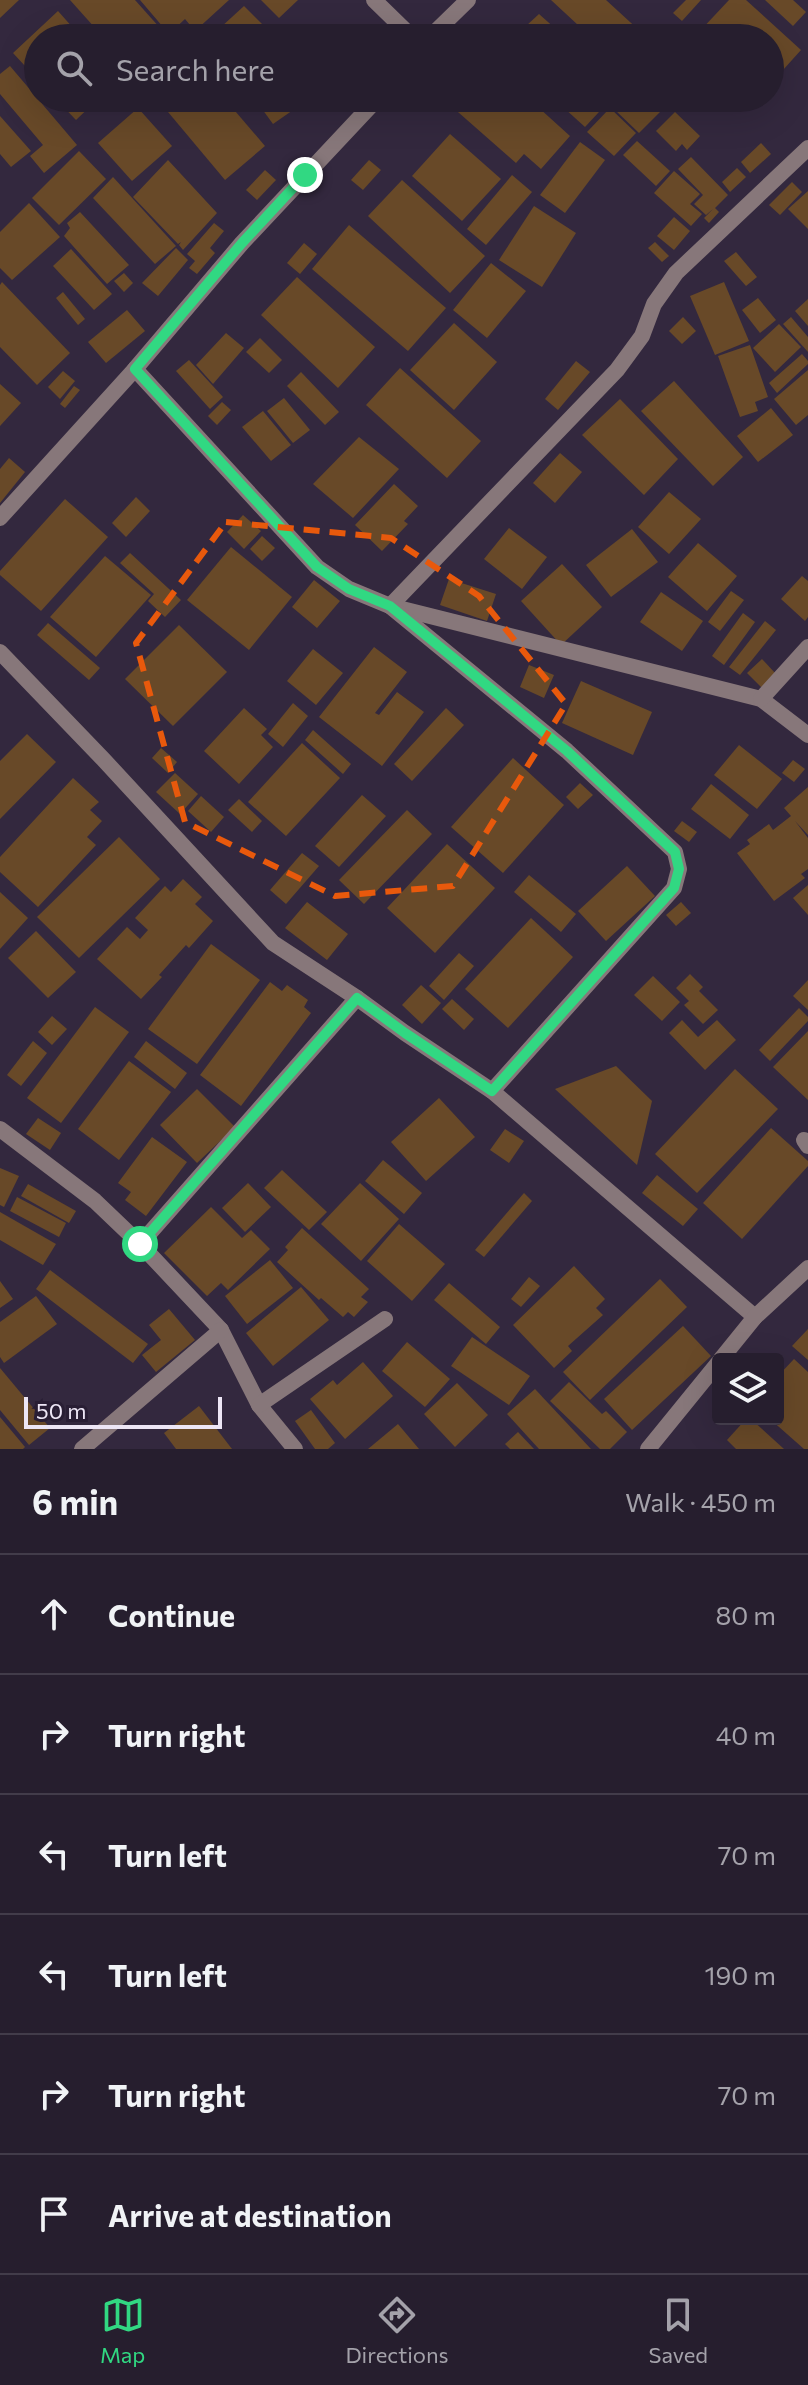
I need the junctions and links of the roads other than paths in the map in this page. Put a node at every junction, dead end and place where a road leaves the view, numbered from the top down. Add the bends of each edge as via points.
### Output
1 (374, 0) edge
2 (468, 0) edge
3 (399, 24) edge
4 (443, 24) edge
5 (365, 112) edge
6 (808, 148) edge
7 (135, 369) junction
8 (0, 518) edge
9 (390, 606) junction
10 (808, 647) edge
11 (0, 652) edge
12 (761, 699) junction
13 (808, 735) edge
14 (357, 998) junction
15 (492, 1091) junction
16 (0, 1129) edge
17 (140, 1244) junction
18 (808, 1268) edge
19 (755, 1317) junction
20 (385, 1319) dead end
21 (221, 1330) junction
22 (726, 1353) edge
23 (712, 1371) edge
24 (259, 1405) junction
25 (82, 1449) edge
26 (295, 1449) edge
27 (648, 1449) edge

1 - 3 street
2 - 4 street
5 - 7 street via 242,243
6 - 9 street via 676,273 617,370
7 - 8 street
7 - 9 street via 317,567 349,589
9 - 12 street
9 - 15 street via 567,751 675,852 679,869 674,888
10 - 12 street
11 - 14 street via 273,943
12 - 13 street
14 - 15 street
14 - 17 street
15 - 19 street
16 - 17 street via 95,1201
17 - 21 street
18 - 19 street
19 - 22 street
20 - 24 street
21 - 24 street
21 - 25 street
23 - 27 street
24 - 26 street

